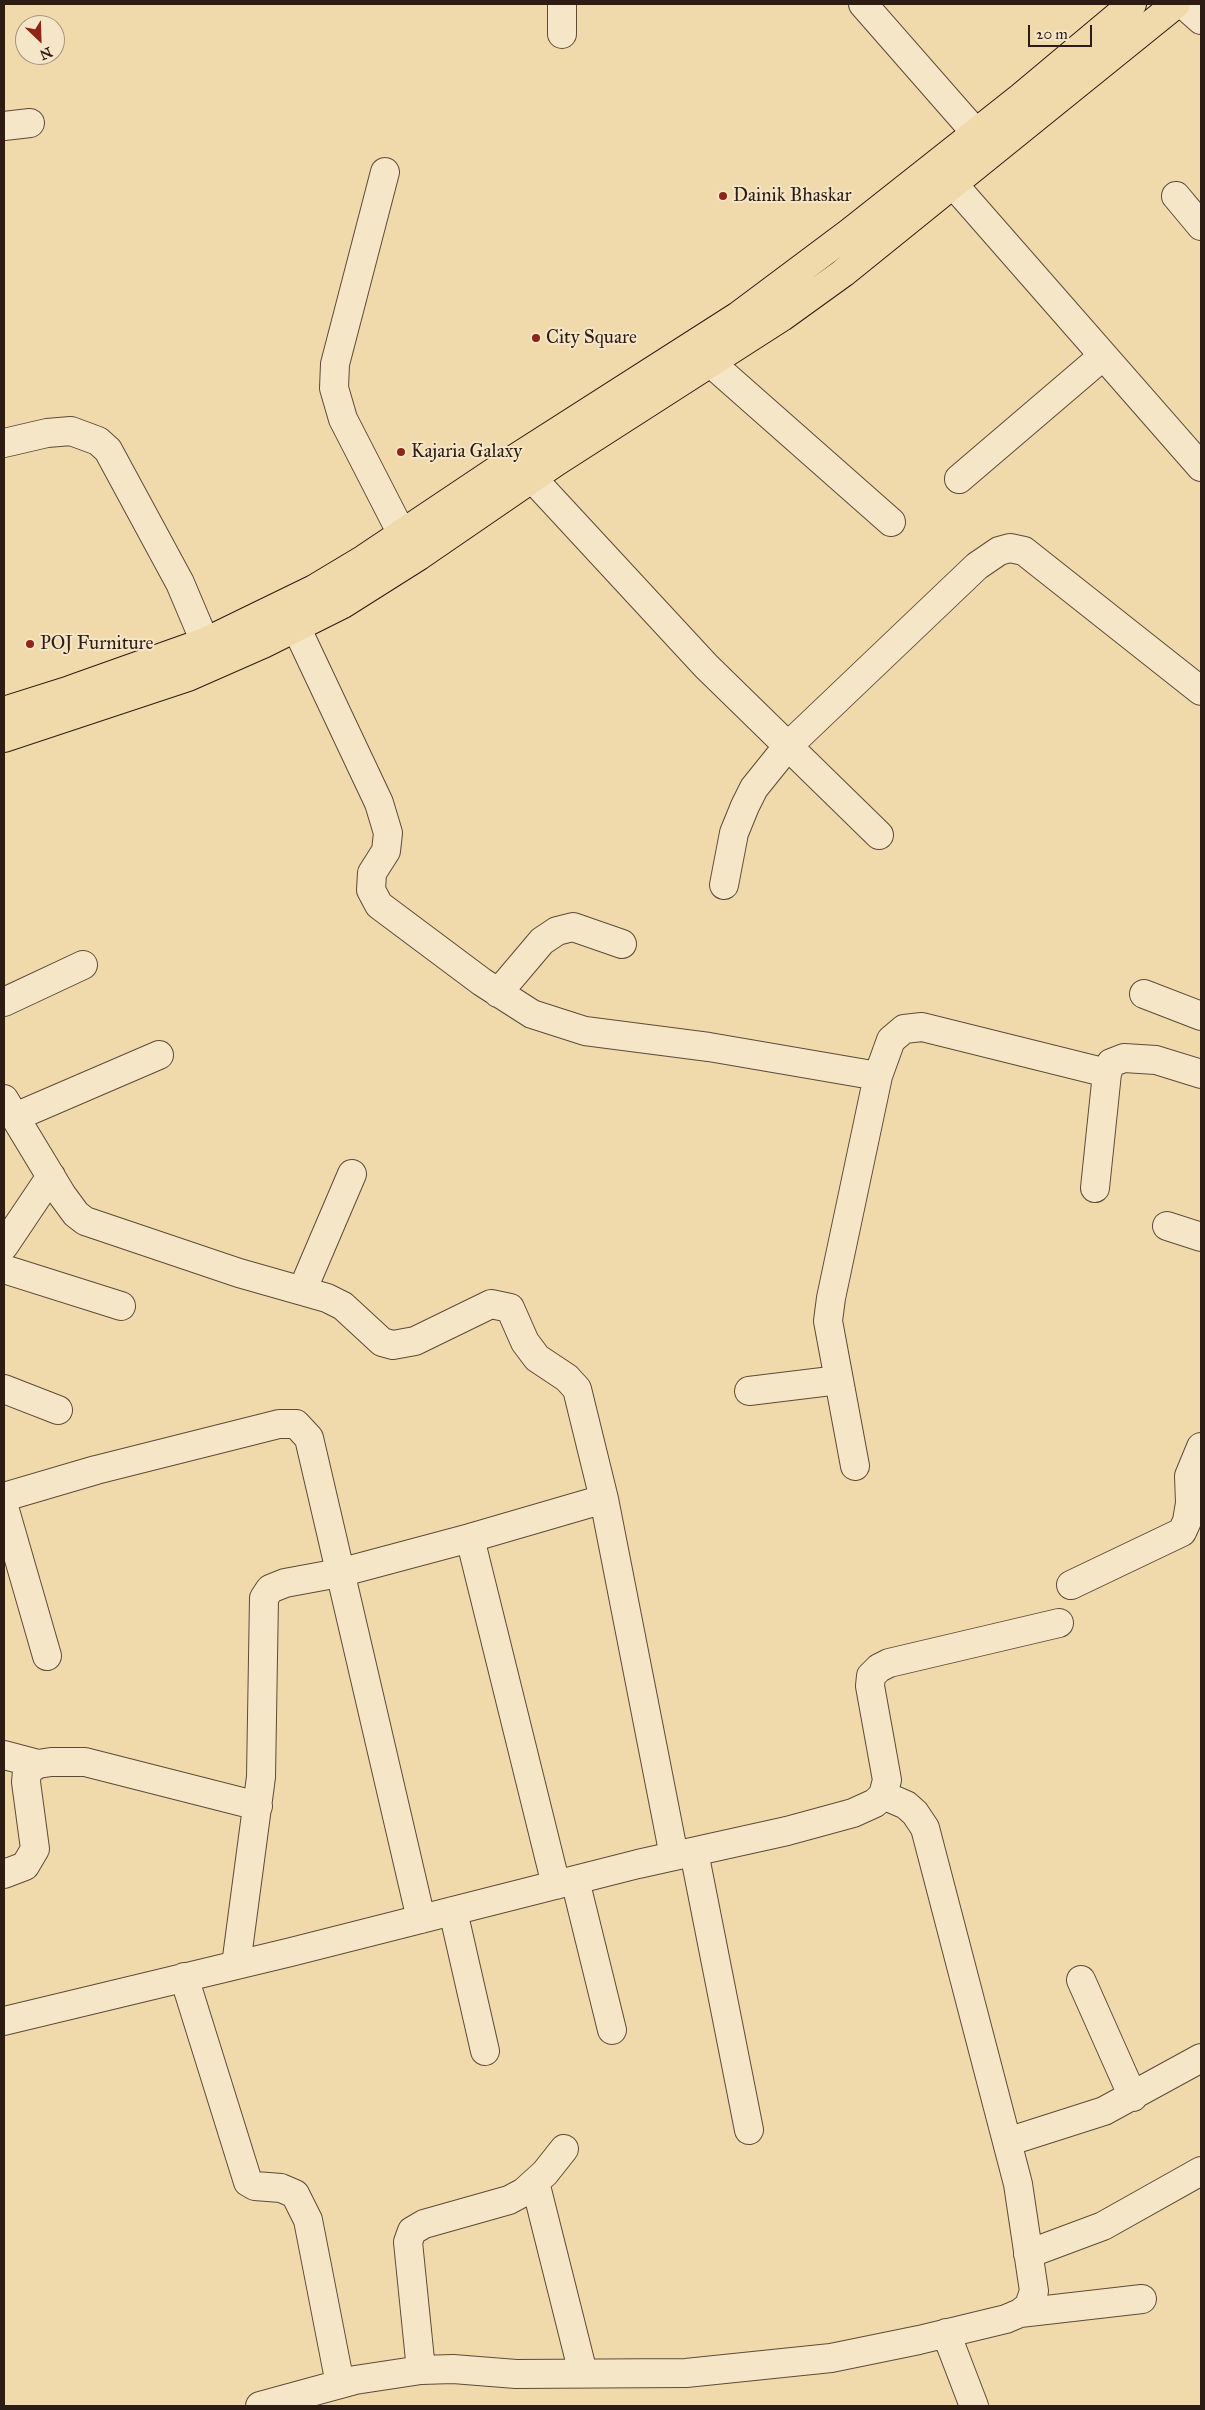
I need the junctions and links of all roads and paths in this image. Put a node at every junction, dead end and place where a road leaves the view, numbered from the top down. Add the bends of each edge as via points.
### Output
1 (562, 4) edge
2 (863, 4) edge
3 (1132, 4) edge
4 (1176, 4) edge
5 (1183, 4) edge
6 (1201, 20) edge
7 (562, 34) dead end
8 (976, 133) junction
9 (385, 172) dead end
10 (953, 184) junction
11 (1176, 196) dead end
12 (1201, 226) edge
13 (1103, 356) junction
14 (712, 364) junction
15 (4, 443) edge
16 (1197, 454) edge
17 (532, 478) junction
18 (959, 478) dead end
19 (891, 522) dead end
20 (402, 534) junction
21 (296, 627) junction
22 (205, 642) junction
23 (1201, 691) edge
24 (4, 711) edge
25 (4, 738) edge
26 (787, 747) junction
27 (879, 835) dead end
28 (724, 886) dead end
29 (622, 944) dead end
30 (83, 965) dead end
31 (498, 993) junction
32 (1144, 994) dead end
33 (4, 1002) edge
34 (1201, 1016) edge
35 (159, 1055) dead end
36 (1107, 1073) junction
37 (1201, 1074) edge
38 (878, 1076) junction
39 (9, 1108) edge
40 (352, 1174) dead end
41 (51, 1176) junction
42 (1095, 1188) dead end
43 (1167, 1226) dead end
44 (1201, 1237) edge
45 (4, 1246) edge
46 (4, 1269) edge
47 (302, 1291) junction
48 (121, 1306) dead end
49 (839, 1380) junction
50 (4, 1389) edge
51 (749, 1391) dead end
52 (58, 1410) dead end
53 (1201, 1447) edge
54 (854, 1466) dead end
55 (4, 1497) edge
56 (604, 1500) junction
57 (4, 1507) edge
58 (470, 1538) junction
59 (338, 1573) junction
60 (1070, 1586) dead end
61 (1059, 1623) dead end
62 (47, 1656) dead end
63 (4, 1755) edge
64 (38, 1764) junction
65 (883, 1795) junction
66 (258, 1806) junction
67 (684, 1854) junction
68 (4, 1874) edge
69 (566, 1882) junction
70 (453, 1911) junction
71 (421, 1919) junction
72 (236, 1965) junction
73 (184, 1977) junction
74 (1081, 1980) dead end
75 (4, 2021) edge
76 (612, 2030) dead end
77 (485, 2050) dead end
78 (1201, 2058) edge
79 (1133, 2097) junction
80 (749, 2130) dead end
81 (1007, 2142) junction
82 (564, 2148) dead end
83 (1201, 2170) edge
84 (534, 2182) junction
85 (1028, 2254) junction
86 (1142, 2300) dead end
87 (1020, 2313) junction
88 (946, 2334) junction
89 (421, 2370) junction
90 (583, 2373) junction
91 (340, 2384) junction
92 (260, 2406) edge
93 (974, 2406) edge

1 - 7 street
2 - 8 street
3 - 8 highway
4 - 10 highway
5 - 6 street
8 - 20 highway via 738,316
9 - 20 street via 335,364 334,388 343,419
10 - 13 street
10 - 14 highway via 843,273
11 - 12 street
13 - 16 street
13 - 18 street
14 - 17 highway
14 - 19 street
15 - 22 street via 71,431 98,441 108,450 180,583
17 - 21 highway via 419,556 342,604
17 - 26 street via 706,666
20 - 22 highway via 314,588
21 - 25 highway via 188,677
21 - 31 street via 379,803 388,833 386,851 372,873 371,890 380,905
22 - 24 highway
23 - 26 street via 1024,551 1010,548 999,551 977,566
26 - 27 street
26 - 28 street via 754,788 745,806 734,833
29 - 31 street via 573,928 557,932 542,941
30 - 33 street
31 - 38 street via 532,1014 585,1031 709,1047
32 - 34 street
35 - 39 street
36 - 37 street via 1112,1063 1124,1058 1156,1060
36 - 38 street via 922,1027 904,1029 891,1040
36 - 42 street
38 - 49 street via 828,1321
39 - 41 street
40 - 47 street
41 - 45 street
41 - 47 street via 76,1214 85,1221
43 - 44 street
46 - 48 street
47 - 56 street via 343,1306 382,1342 393,1346 415,1342 491,1304 510,1308 525,1342 537,1358 578,1389
49 - 51 street
49 - 54 street
50 - 52 street
53 - 60 street via 1189,1476 1190,1503 1182,1532
55 - 59 street via 279,1424 296,1424 308,1438
56 - 58 street
56 - 67 street
57 - 62 street
58 - 59 street
58 - 69 street
59 - 66 street via 285,1583 270,1589 264,1598
59 - 71 street
61 - 65 street via 879,1668 872,1676 870,1686 887,1780
63 - 64 street
64 - 66 street via 85,1762
64 - 68 street via 27,1771 26,1782 35,1850 26,1866
65 - 67 street via 875,1804 853,1813
65 - 81 street via 906,1805 925,1828
66 - 72 street
67 - 69 street
67 - 80 street
69 - 70 street
69 - 76 street
70 - 71 street
70 - 77 street
71 - 72 street
72 - 73 street
73 - 75 street
73 - 91 street via 248,2182 295,2194 308,2220
74 - 79 street
78 - 79 street
79 - 81 street via 1081,2120
81 - 85 street via 1018,2184
82 - 84 street
83 - 85 street via 1103,2226
84 - 89 street via 509,2200 424,2224 412,2231 408,2242
84 - 90 street
85 - 87 street via 1034,2292 1029,2306
86 - 87 street
87 - 88 street
88 - 90 street via 793,2363 686,2373
88 - 93 street
89 - 90 street
89 - 91 street
91 - 92 street

